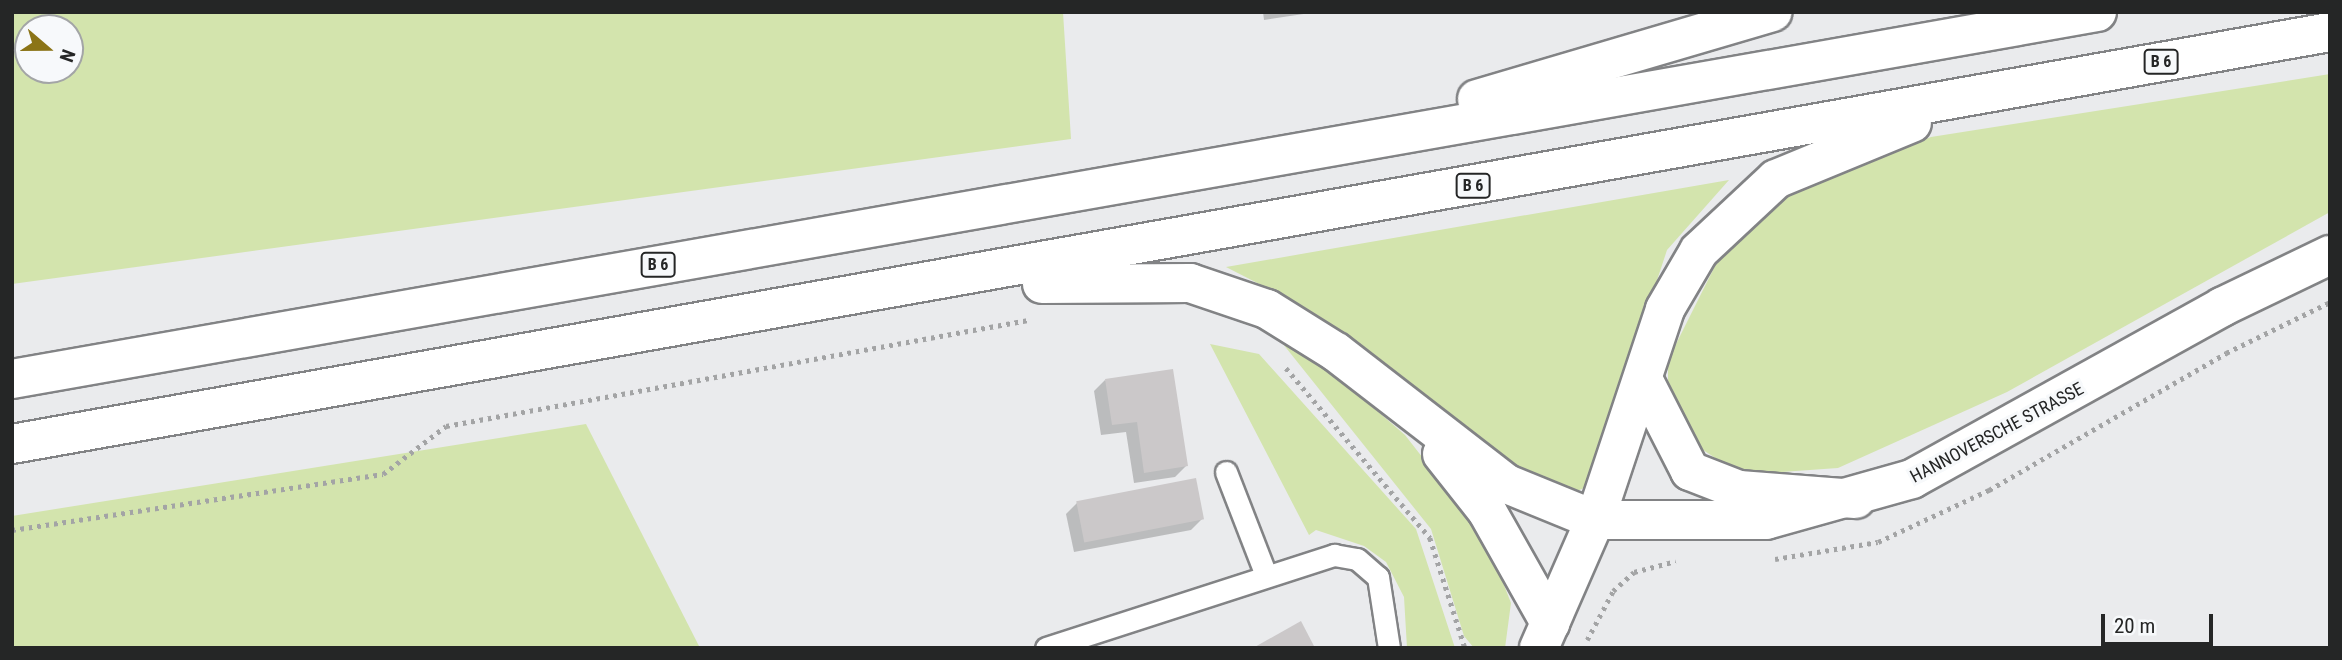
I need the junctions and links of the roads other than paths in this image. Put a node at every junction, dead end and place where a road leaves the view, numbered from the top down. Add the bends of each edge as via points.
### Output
1 (1772, 12) edge
2 (2097, 12) edge
3 (2330, 32) edge
4 (1992, 92) junction
5 (1304, 150) junction
6 (2330, 256) edge
7 (886, 291) junction
8 (12, 379) edge
9 (1644, 382) junction
10 (1410, 414) junction
11 (12, 444) edge
12 (1226, 472) dead end
13 (1856, 499) junction
14 (1595, 520) junction
15 (1265, 575) junction
16 (1544, 636) edge
17 (1046, 648) edge
18 (1389, 648) edge

1 - 5 main road, B 6
2 - 5 main road, B 6
3 - 4 main road, B 6
4 - 7 main road, B 6
4 - 9 main road via 1776,179 1734,212 1699,251 1665,309
5 - 8 main road, B 6
6 - 13 main road, HANNOVERSCHE STRASSE via 2221,307 1983,444
7 - 10 main road via 1189,283 1267,309 1336,352
7 - 11 main road, B 6
9 - 13 main road via 1690,471 1739,490
9 - 14 main road
10 - 14 main road via 1507,484
10 - 16 main road via 1487,511
12 - 15 lane
13 - 14 main road, HANNOVERSCHE STRASSE via 1766,520
14 - 16 main road
15 - 17 lane
15 - 18 lane via 1321,556 1357,559 1383,588

